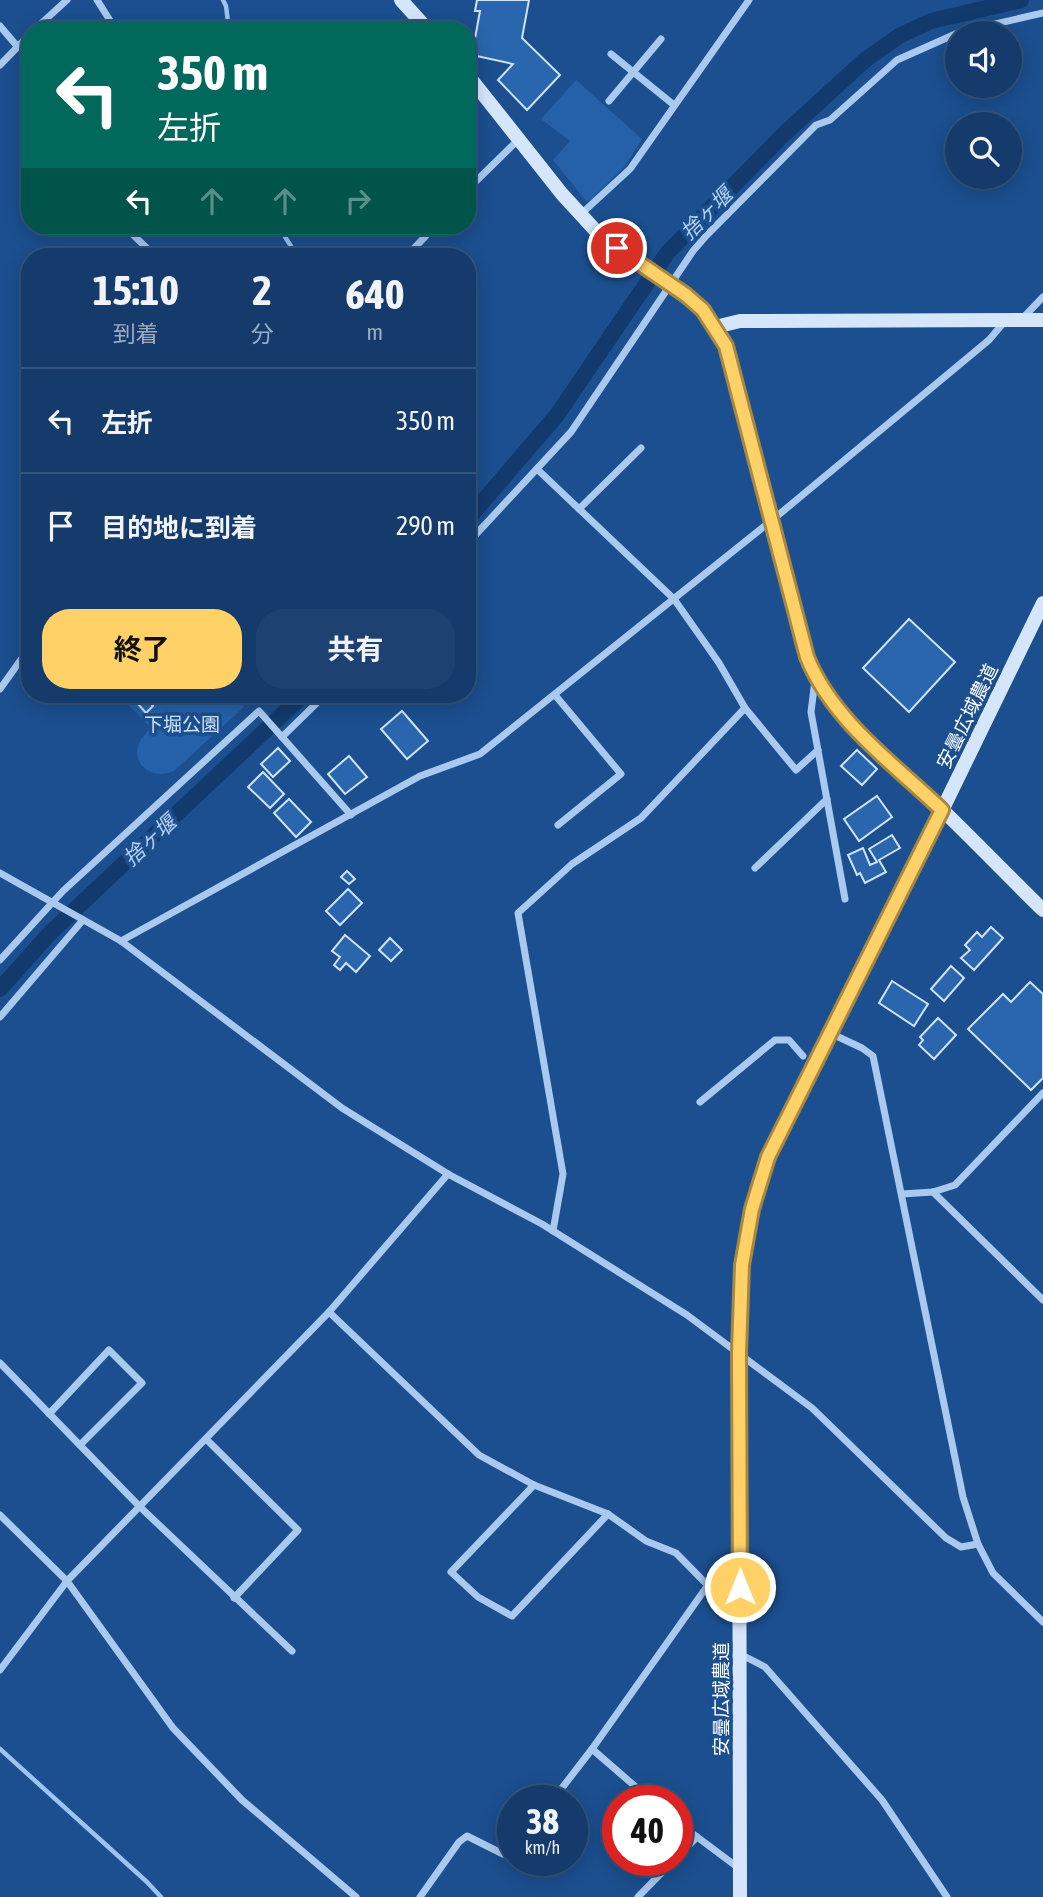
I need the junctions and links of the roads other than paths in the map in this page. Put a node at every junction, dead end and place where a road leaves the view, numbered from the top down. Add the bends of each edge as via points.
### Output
1 (68, 0) edge
2 (97, 0) edge
3 (401, 0) edge
4 (749, 0) edge
5 (1043, 13) edge
6 (44, 21) edge
7 (110, 21) edge
8 (420, 21) edge
9 (0, 26) edge
10 (661, 39) dead end
11 (21, 42) edge
12 (17, 46) junction
13 (611, 54) dead end
14 (0, 65) edge
15 (634, 72) junction
16 (476, 85) edge
17 (609, 101) dead end
18 (674, 105) junction
19 (519, 139) junction
20 (476, 181) edge
21 (580, 215) junction
22 (133, 235) edge
23 (427, 235) edge
24 (147, 248) edge
25 (414, 248) edge
26 (666, 282) junction
27 (1043, 297) edge
28 (1043, 320) edge
29 (1013, 321) junction
30 (715, 327) junction
31 (640, 448) dead end
32 (537, 469) junction
33 (579, 509) junction
34 (772, 520) junction
35 (476, 534) edge
36 (674, 599) junction
37 (1043, 603) edge
38 (21, 660) edge
39 (815, 678) junction
40 (0, 689) edge
41 (555, 695) junction
42 (318, 703) edge
43 (745, 708) junction
44 (282, 737) junction
45 (818, 750) junction
46 (827, 799) junction
47 (942, 810) junction
48 (351, 815) junction
49 (558, 825) dead end
50 (755, 867) dead end
51 (0, 873) edge
52 (845, 899) dead end
53 (56, 903) junction
54 (1043, 910) edge
55 (82, 919) junction
56 (121, 941) junction
57 (0, 960) edge
58 (0, 1017) edge
59 (829, 1033) junction
60 (803, 1056) dead end
61 (1043, 1093) edge
62 (700, 1102) dead end
63 (448, 1174) junction
64 (933, 1192) junction
65 (902, 1194) junction
66 (553, 1231) junction
67 (1043, 1300) edge
68 (329, 1312) junction
69 (739, 1352) junction
70 (0, 1363) edge
71 (49, 1414) junction
72 (206, 1439) junction
73 (80, 1445) junction
74 (534, 1485) junction
75 (139, 1506) junction
76 (608, 1514) junction
77 (0, 1515) edge
78 (978, 1544) junction
79 (67, 1581) junction
80 (708, 1585) junction
81 (234, 1598) junction
82 (740, 1613) junction
83 (1043, 1622) edge
84 (292, 1651) dead end
85 (740, 1654) junction
86 (0, 1670) edge
87 (592, 1749) junction
88 (564, 1785) edge
89 (634, 1785) edge
90 (693, 1834) edge
91 (697, 1837) junction
92 (693, 1841) edge
93 (497, 1851) edge
94 (740, 1870) junction
95 (659, 1876) edge
96 (356, 1897) edge
97 (420, 1897) edge
98 (638, 1897) edge
99 (740, 1897) edge
100 (947, 1897) edge

1 - 6 street
2 - 7 street
3 - 8 street
4 - 18 street
5 - 26 street via 960,32 897,60 830,120 816,125
9 - 12 street
10 - 15 street
11 - 12 street
12 - 14 street
13 - 15 street
15 - 17 street
15 - 18 street
16 - 19 street
18 - 21 street via 629,169
19 - 20 street
19 - 21 street
21 - 26 street
22 - 24 street
23 - 25 street
26 - 30 street via 703,310
26 - 32 street via 571,432
27 - 29 street
28 - 29 street
29 - 30 street via 740,321
29 - 34 street
30 - 34 street via 732,363
31 - 33 street
32 - 33 street
32 - 35 street
33 - 36 street
34 - 36 street
34 - 39 street
36 - 41 street
36 - 43 street
37 - 47 street, 安曇広域農道
38 - 40 street
39 - 45 street via 811,712
39 - 47 street via 872,744
41 - 48 street via 480,754 420,776
41 - 49 street via 621,774
42 - 44 street
43 - 45 street via 796,771
43 - 66 street via 641,818 572,864 519,913 563,1174
44 - 48 street
44 - 53 street via 259,711
45 - 46 street
46 - 50 street
46 - 52 street
47 - 54 street
47 - 59 street, 安曇広域農道
48 - 56 street
51 - 53 street
53 - 55 street
53 - 57 street
55 - 56 street
55 - 58 street
56 - 63 street via 342,1108
59 - 65 street via 873,1056
59 - 69 street, 安曇広域農道 via 768,1157 752,1209 742,1265
60 - 62 street via 789,1041 775,1040
61 - 64 street via 955,1185
63 - 66 street
63 - 68 street
64 - 65 street
64 - 67 street
65 - 78 street via 963,1497
66 - 69 street
68 - 72 street
68 - 74 street via 479,1455
69 - 78 street via 812,1408 946,1538 961,1547
69 - 82 street, 安曇広域農道
70 - 71 street
71 - 73 street
71 - 73 street via 108,1350 142,1383
72 - 75 street
72 - 81 street via 298,1530
73 - 75 street
74 - 76 street
74 - 76 street via 452,1572 478,1597 512,1616
75 - 79 street
75 - 81 street
76 - 80 street via 646,1541 676,1553
77 - 79 street
78 - 83 street via 993,1573
79 - 86 street
79 - 96 street via 173,1728 242,1800
80 - 82 street
80 - 87 street
81 - 84 street
82 - 85 street, 安曇広域農道
85 - 94 street, 安曇広域農道
85 - 100 street via 765,1667 882,1800
87 - 88 street
87 - 89 street
90 - 91 street
91 - 92 street
91 - 94 street
93 - 97 street via 467,1836
94 - 99 street, 安曇広域農道
95 - 98 street

